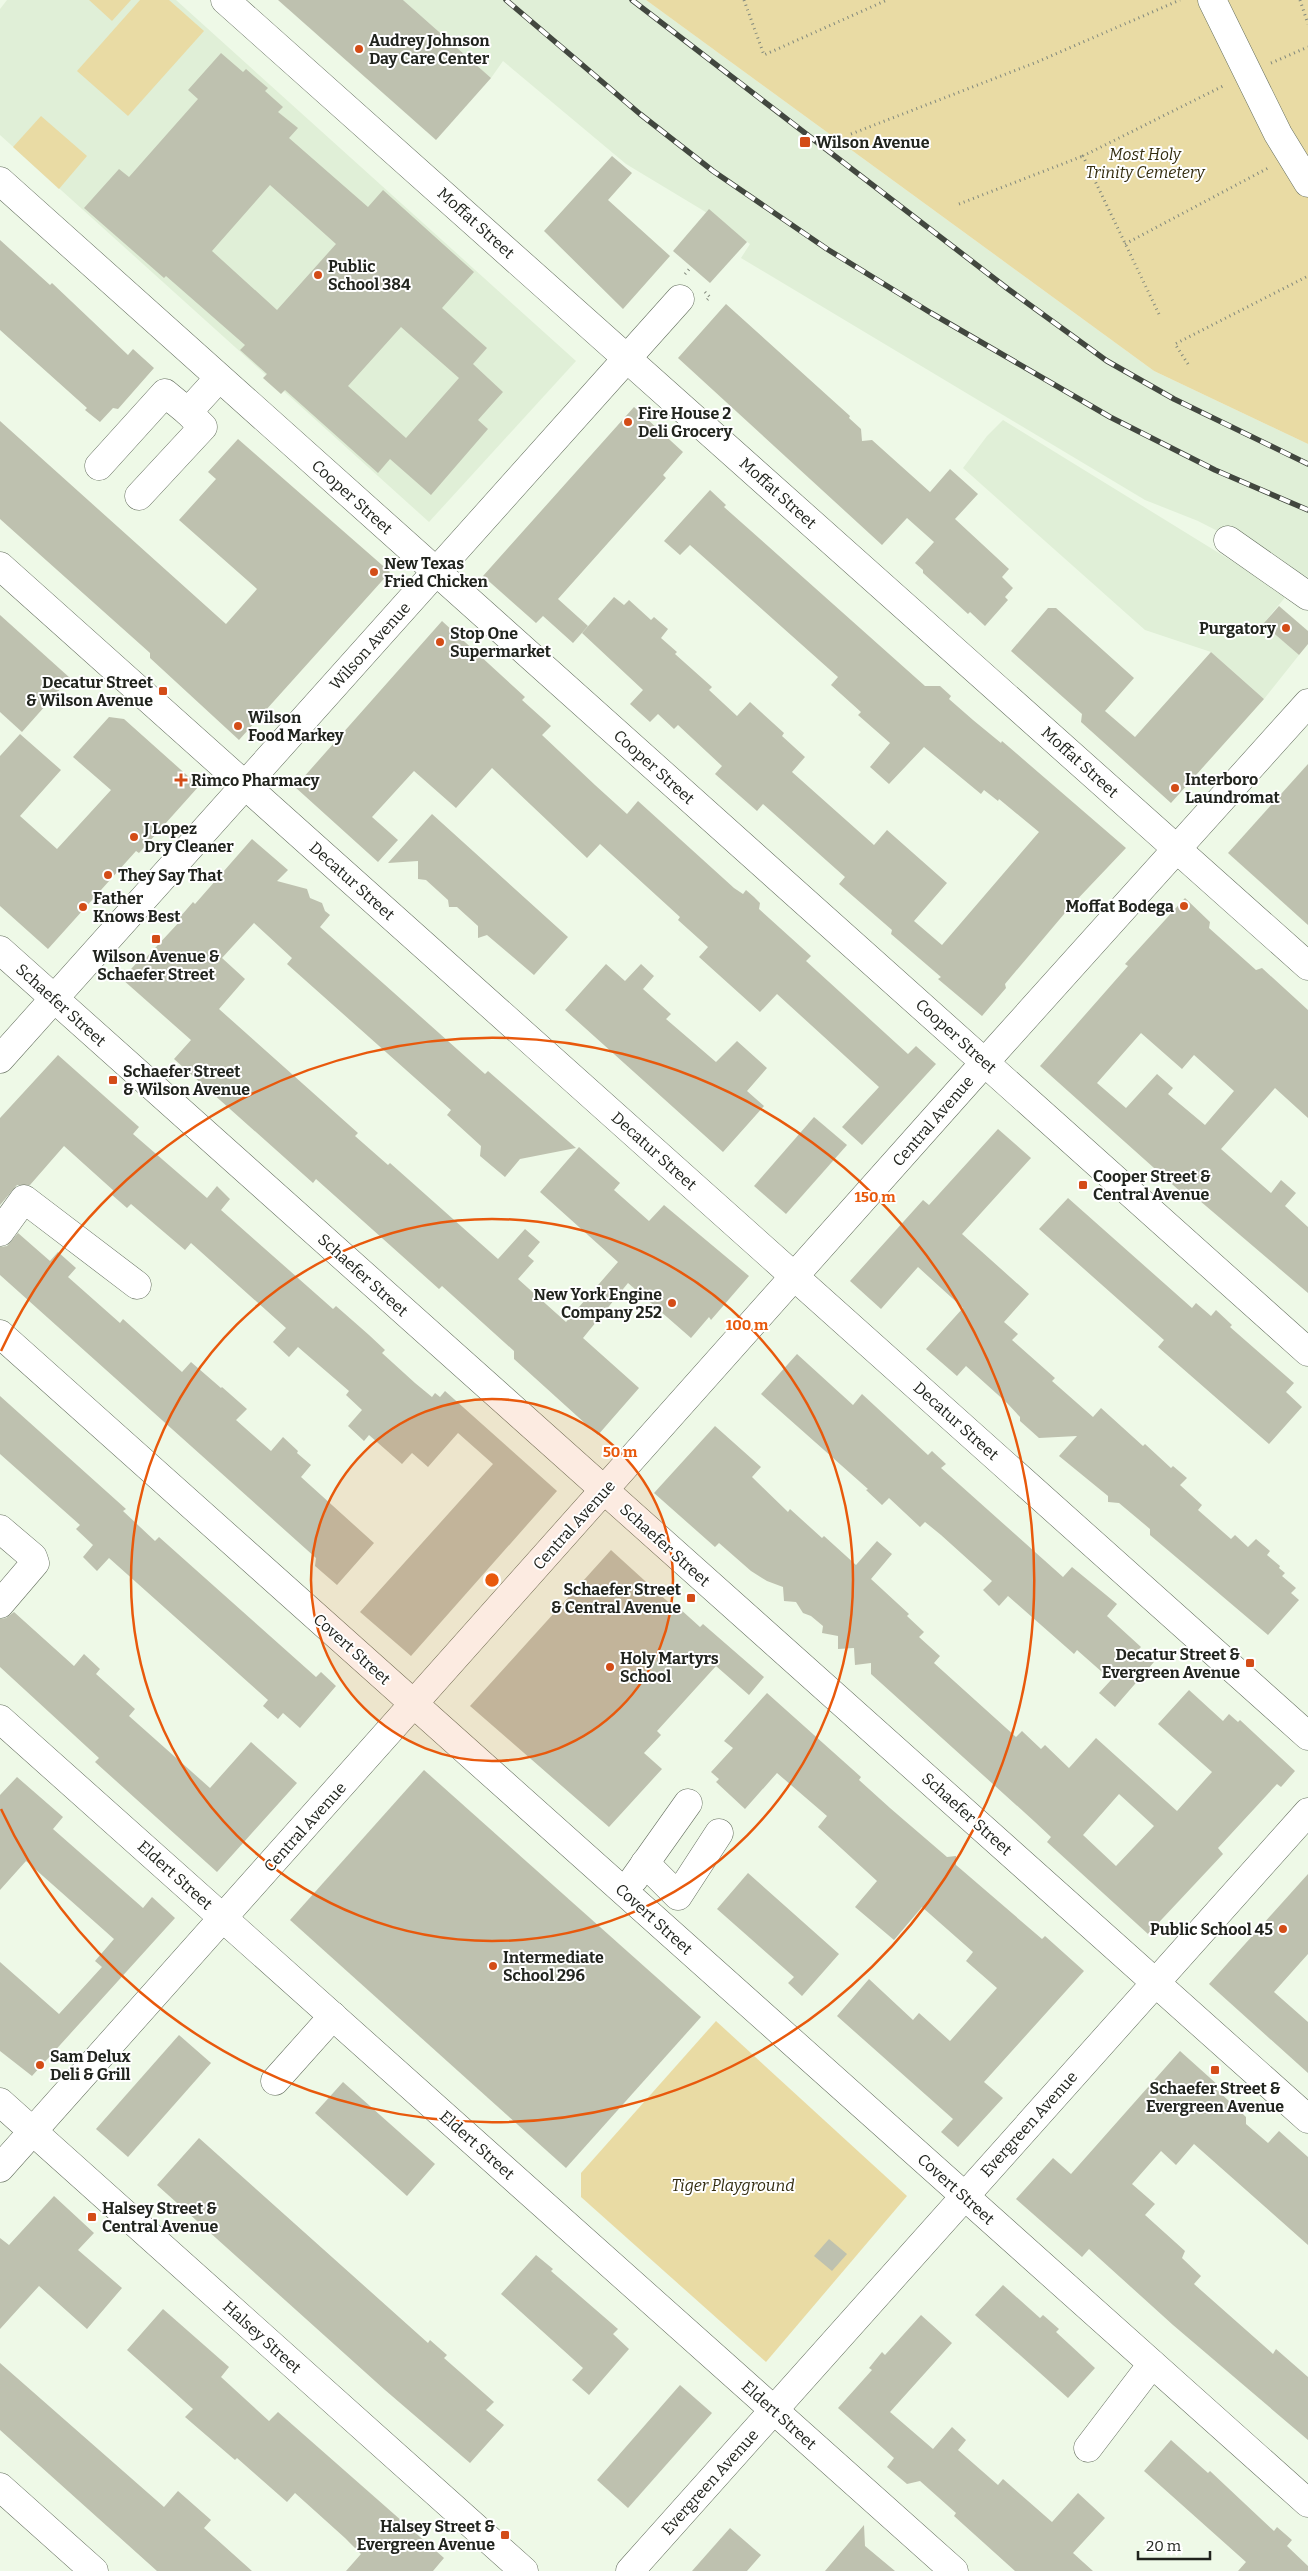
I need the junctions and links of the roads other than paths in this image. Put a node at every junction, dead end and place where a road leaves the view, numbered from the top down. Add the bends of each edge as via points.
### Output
1 (225, 0) edge
2 (1212, 0) edge
3 (0, 181) edge
4 (1308, 183) edge
5 (680, 299) dead end
6 (628, 359) junction
7 (220, 378) junction
8 (188, 412) junction
9 (100, 466) dead end
10 (139, 496) dead end
11 (1228, 540) dead end
12 (0, 566) edge
13 (436, 572) junction
14 (1308, 596) edge
15 (1308, 703) edge
16 (245, 786) junction
17 (1178, 850) junction
18 (0, 950) edge
19 (1308, 966) edge
20 (54, 998) junction
21 (0, 1059) edge
22 (985, 1062) junction
23 (0, 1232) edge
24 (796, 1277) junction
25 (137, 1285) dead end
26 (0, 1334) edge
27 (1308, 1352) edge
28 (605, 1491) junction
29 (0, 1529) edge
30 (0, 1604) edge
31 (415, 1705) junction
32 (0, 1719) edge
33 (1308, 1736) edge
34 (688, 1803) dead end
35 (1308, 1812) edge
36 (719, 1833) dead end
37 (645, 1863) junction
38 (625, 1892) junction
39 (223, 1918) junction
40 (1156, 1983) junction
41 (333, 2016) junction
42 (275, 2081) dead end
43 (0, 2102) edge
44 (1308, 2119) edge
45 (33, 2132) junction
46 (0, 2168) edge
47 (964, 2196) junction
48 (1152, 2364) junction
49 (774, 2410) junction
50 (1088, 2448) dead end
51 (0, 2488) edge
52 (1308, 2503) edge
53 (94, 2571) edge
54 (524, 2571) edge
55 (630, 2571) edge
56 (954, 2571) edge

1 - 6 street, Moffat Street
2 - 4 street via 1278,134
3 - 7 street, Cooper Street
5 - 6 street, Wilson Avenue
6 - 13 street, Wilson Avenue
6 - 17 street, Moffat Street
7 - 8 street
7 - 13 street, Cooper Street
8 - 9 street via 165,393
8 - 10 street via 203,427
11 - 14 street
12 - 16 street, Decatur Street
13 - 16 street, Wilson Avenue
13 - 22 street, Cooper Street
15 - 17 street, Central Avenue
16 - 20 street, Wilson Avenue
16 - 24 street, Decatur Street
17 - 19 street, Moffat Street
17 - 22 street, Central Avenue
18 - 20 street, Schaefer Street
20 - 21 street, Wilson Avenue
20 - 28 street, Schaefer Street
22 - 24 street, Central Avenue
22 - 27 street, Cooper Street
23 - 25 street via 24,1199
24 - 28 street, Central Avenue
24 - 33 street, Decatur Street
26 - 31 street, Covert Street
28 - 31 street, Central Avenue
28 - 40 street, Schaefer Street
29 - 30 street via 33,1557 35,1563
31 - 38 street, Covert Street
31 - 39 street, Central Avenue
32 - 39 street, Eldert Street
34 - 37 street
35 - 40 street, Evergreen Avenue
36 - 37 street via 678,1896
37 - 38 street
38 - 47 street, Covert Street
39 - 41 street, Eldert Street
39 - 45 street, Central Avenue
40 - 44 street, Schaefer Street
40 - 47 street, Evergreen Avenue
41 - 42 street
41 - 49 street, Eldert Street
43 - 45 street, Halsey Street
45 - 46 street, Central Avenue
45 - 54 street, Halsey Street
47 - 48 street, Covert Street
47 - 49 street, Evergreen Avenue
48 - 50 street
48 - 52 street, Covert Street
49 - 55 street, Evergreen Avenue
49 - 56 street, Eldert Street
51 - 53 street

